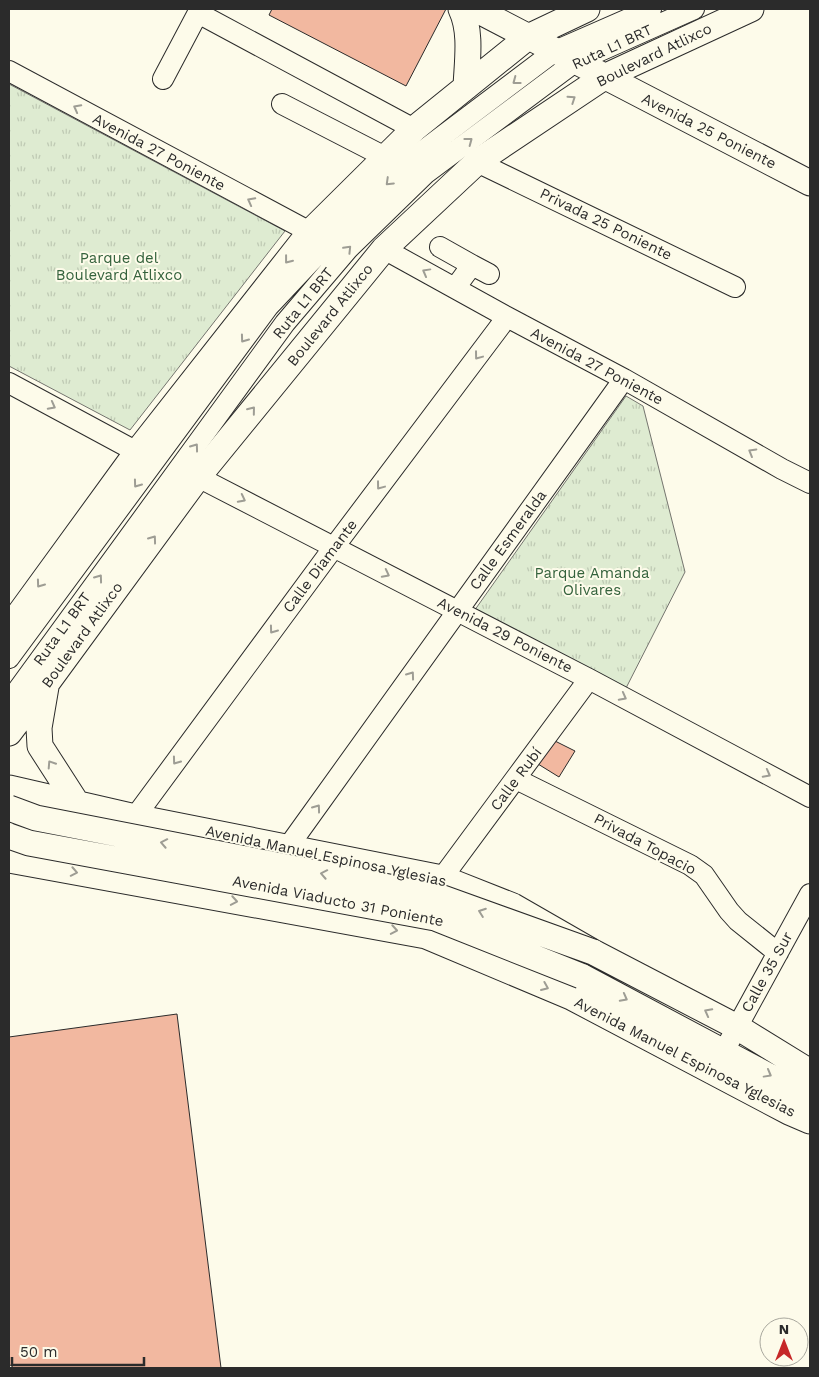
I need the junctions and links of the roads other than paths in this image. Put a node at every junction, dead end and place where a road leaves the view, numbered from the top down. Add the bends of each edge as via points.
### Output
1 (461, 9) edge
2 (475, 9) edge
3 (586, 9) edge
4 (651, 9) edge
5 (694, 9) edge
6 (751, 9) edge
7 (199, 11) edge
8 (528, 37) junction
9 (565, 57) junction
10 (9, 71) edge
11 (604, 77) junction
12 (163, 79) dead end
13 (466, 87) junction
14 (282, 104) dead end
15 (414, 128) junction
16 (385, 157) junction
17 (477, 162) junction
18 (810, 183) edge
19 (310, 232) junction
20 (440, 247) dead end
21 (384, 249) junction
22 (735, 287) dead end
23 (455, 288) junction
24 (507, 317) junction
25 (624, 379) junction
26 (9, 383) edge
27 (137, 452) junction
28 (782, 469) junction
29 (810, 469) edge
30 (198, 477) junction
31 (810, 483) edge
32 (334, 547) junction
33 (457, 611) junction
34 (9, 628) edge
35 (9, 658) edge
36 (589, 679) junction
37 (47, 683) junction
38 (9, 702) edge
39 (9, 732) edge
40 (516, 779) junction
41 (9, 788) edge
42 (810, 797) edge
43 (78, 805) junction
44 (9, 808) edge
45 (136, 817) junction
46 (9, 836) edge
47 (288, 847) junction
48 (9, 860) edge
49 (35, 865) junction
50 (9, 866) edge
51 (103, 878) junction
52 (442, 878) junction
53 (810, 894) edge
54 (593, 952) junction
55 (778, 953) junction
56 (737, 1027) junction
57 (724, 1051) junction
58 (810, 1072) edge
59 (810, 1098) edge
60 (810, 1121) edge

1 - 13 main road via 468,44
2 - 8 main road, Avenida 25 Poniente
3 - 8 main road
4 - 9 street, Ruta L1 BRT
5 - 9 street, Ruta L1 BRT
6 - 11 main road, Boulevard Atlixco
7 - 12 street
7 - 15 street
8 - 9 main road, Avenida 25 Poniente
8 - 13 main road
9 - 11 main road, Avenida 25 Poniente
9 -> 35 street, Ruta L1 BRT via 412,159 268,307
38 -> 9 street, Ruta L1 BRT via 285,323 322,278 425,174
19 -> 10 street, Avenida 27 Poniente
17 -> 11 main road, Boulevard Atlixco
11 - 18 main road, Avenida 25 Poniente
13 - 15 main road
14 - 16 street
15 - 16 main road
16 - 19 main road
17 - 21 main road, Boulevard Atlixco
17 - 22 street, Privada 25 Poniente
19 -> 27 main road
20 - 23 street via 480,270
23 -> 21 street, Avenida 27 Poniente
30 -> 21 main road, Boulevard Atlixco
23 - 24 street, Avenida 27 Poniente
24 - 25 street, Avenida 27 Poniente
24 -> 32 street, Calle Diamante
28 -> 25 street, Avenida 27 Poniente
25 - 33 street, Calle Esmeralda
26 -> 27 street
27 -> 34 main road
28 - 29 street
28 - 31 street, Avenida 27 Poniente
30 -> 32 street, Avenida 29 Poniente
37 -> 30 main road, Boulevard Atlixco
32 -> 33 street, Avenida 29 Poniente
32 -> 45 street, Calle Diamante
33 - 36 street, Avenida 29 Poniente
47 -> 33 street, Calle Esmeralda
36 - 40 street, Calle Rubí
36 -> 42 street, Avenida 29 Poniente
37 - 39 main road, Boulevard Atlixco
43 -> 37 main road via 40,746 39,728
40 - 52 street, Calle Rubí
40 - 55 street, Privada Topacio via 690,865 704,875 738,921
41 - 43 main road, Avenida Manuel Espinosa Yglesias
43 - 45 main road, Avenida Manuel Espinosa Yglesias
54 -> 44 main road, Avenida Viaducto 31 Poniente, bridge via 440,897 36,818
45 - 47 main road, Avenida Manuel Espinosa Yglesias
45 - 51 main road
46 -> 57 main road, Avenida Viaducto 31 Poniente, bridge via 29,843 436,918 581,976
47 - 52 main road, Avenida Manuel Espinosa Yglesias
48 - 49 main road, Avenida Manuel Espinosa Yglesias
49 - 50 main road
49 -> 51 main road, Avenida Manuel Espinosa Yglesias
51 -> 60 main road, Avenida Manuel Espinosa Yglesias via 426,936 571,997
52 - 54 main road, Avenida Manuel Espinosa Yglesias via 513,906
53 - 55 street, Calle 35 Sur
56 -> 54 main road, Avenida Manuel Espinosa Yglesias
55 - 56 street, Calle 35 Sur
56 - 57 street, Calle 35 Sur
56 - 58 main road, Avenida Manuel Espinosa Yglesias
57 -> 59 main road, Avenida Viaducto 31 Poniente

